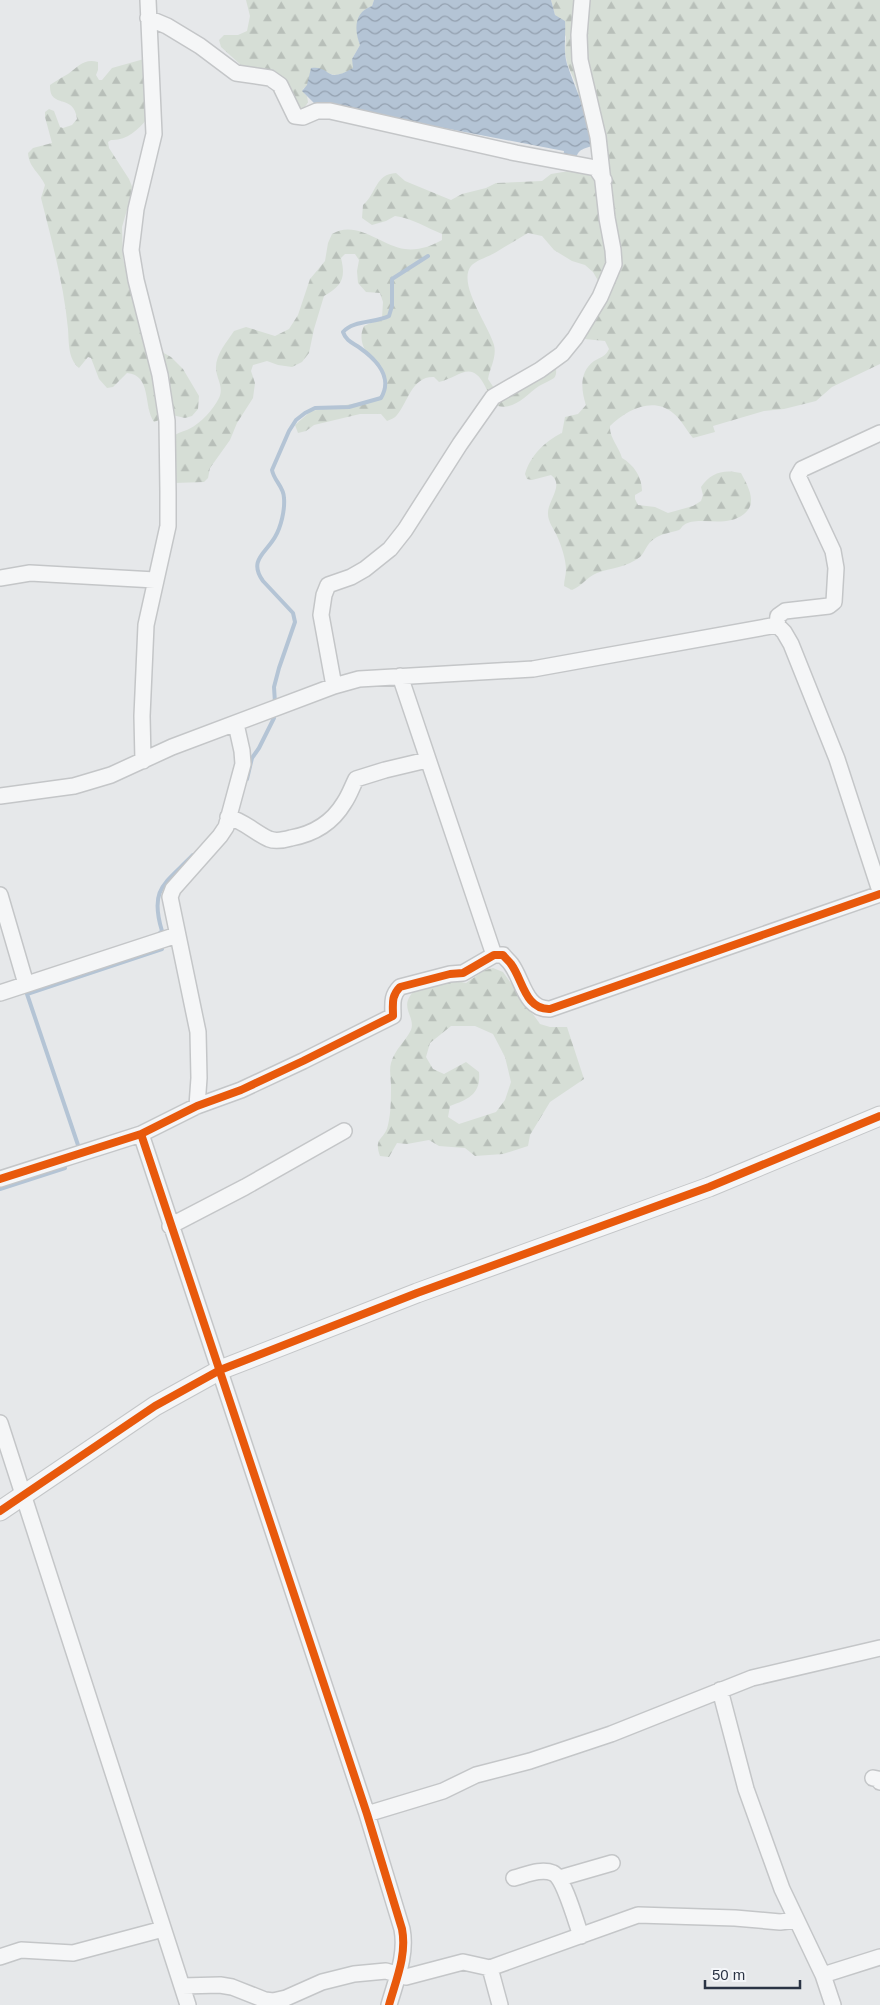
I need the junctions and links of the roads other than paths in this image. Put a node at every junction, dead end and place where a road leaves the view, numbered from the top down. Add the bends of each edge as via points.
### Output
1 (148, 0) edge
2 (582, 0) edge
3 (148, 18) junction
4 (604, 180) junction
5 (880, 433) edge
6 (0, 578) edge
7 (155, 580) junction
8 (777, 625) junction
9 (400, 676) junction
10 (334, 686) junction
11 (236, 724) junction
12 (427, 760) junction
13 (143, 761) junction
14 (0, 796) edge
15 (228, 817) junction
16 (880, 893) edge
17 (0, 895) edge
18 (177, 934) junction
19 (494, 955) junction
20 (26, 984) junction
21 (0, 993) edge
22 (198, 1106) junction
23 (880, 1116) edge
24 (344, 1131) dead end
25 (141, 1134) junction
26 (0, 1179) edge
27 (170, 1226) junction
28 (220, 1370) junction
29 (0, 1423) edge
30 (23, 1496) junction
31 (0, 1511) edge
32 (880, 1648) edge
33 (720, 1690) junction
34 (367, 1814) junction
35 (612, 1863) dead end
36 (514, 1878) dead end
37 (560, 1878) junction
38 (796, 1920) junction
39 (163, 1929) junction
40 (581, 1936) junction
41 (0, 1957) edge
42 (880, 1957) edge
43 (490, 1968) junction
44 (398, 1974) junction
45 (823, 1975) junction
46 (182, 1986) junction
47 (188, 2005) edge
48 (389, 2005) edge
49 (500, 2005) edge
50 (833, 2005) edge

1 - 3 street
2 - 4 street via 580,60 598,137
3 - 4 street via 200,46 236,73 270,78 280,84 295,116 303,117 316,111 340,113 596,168
3 - 7 street via 154,134 136,209 131,250 160,375 167,421 168,526
4 - 10 street via 614,264 600,297 575,338 562,354 540,370 493,397 390,549 365,569 328,585 320,615
5 - 8 street via 802,469 798,476 832,551 836,568 834,602 829,606 785,611 778,616
6 - 7 street via 30,573
7 - 13 street via 146,625
8 - 9 street via 533,670
8 - 16 street via 791,644 837,759
9 - 10 street via 358,679
9 - 12 street
10 - 11 street
11 - 13 street
11 - 15 street via 243,764
12 - 15 street via 356,779 343,806 315,832 304,836 270,840
12 - 19 street
13 - 14 street via 74,786
15 - 18 street via 220,836 173,889 170,897
16 - 19 street via 550,1010 542,1010 529,1000 511,964 502,955
17 - 20 street
18 - 20 street
18 - 22 street via 198,1032
19 - 22 street via 463,973 400,987 392,998 394,1016 250,1086
20 - 21 street
22 - 25 street
23 - 28 street via 700,1191 417,1292
24 - 27 street
25 - 26 street
25 - 27 street
27 - 28 street
28 - 30 street via 155,1406
28 - 34 street
29 - 30 street
30 - 31 street
30 - 39 street
32 - 33 street via 752,1678
33 - 34 street via 611,1734 476,1775 443,1791
33 - 38 street via 746,1789
34 - 44 street via 402,1929 404,1943
35 - 37 street
36 - 37 street via 537,1872 554,1873
37 - 40 street
38 - 40 street via 780,1922 638,1915
38 - 45 street
39 - 41 street via 73,1953 21,1950
39 - 46 street
40 - 43 street
42 - 45 street
43 - 44 street via 463,1962 406,1977
43 - 49 street
44 - 46 street via 386,1971 354,1974 322,1982 273,2001 220,1985
44 - 48 street
45 - 50 street
46 - 47 street

